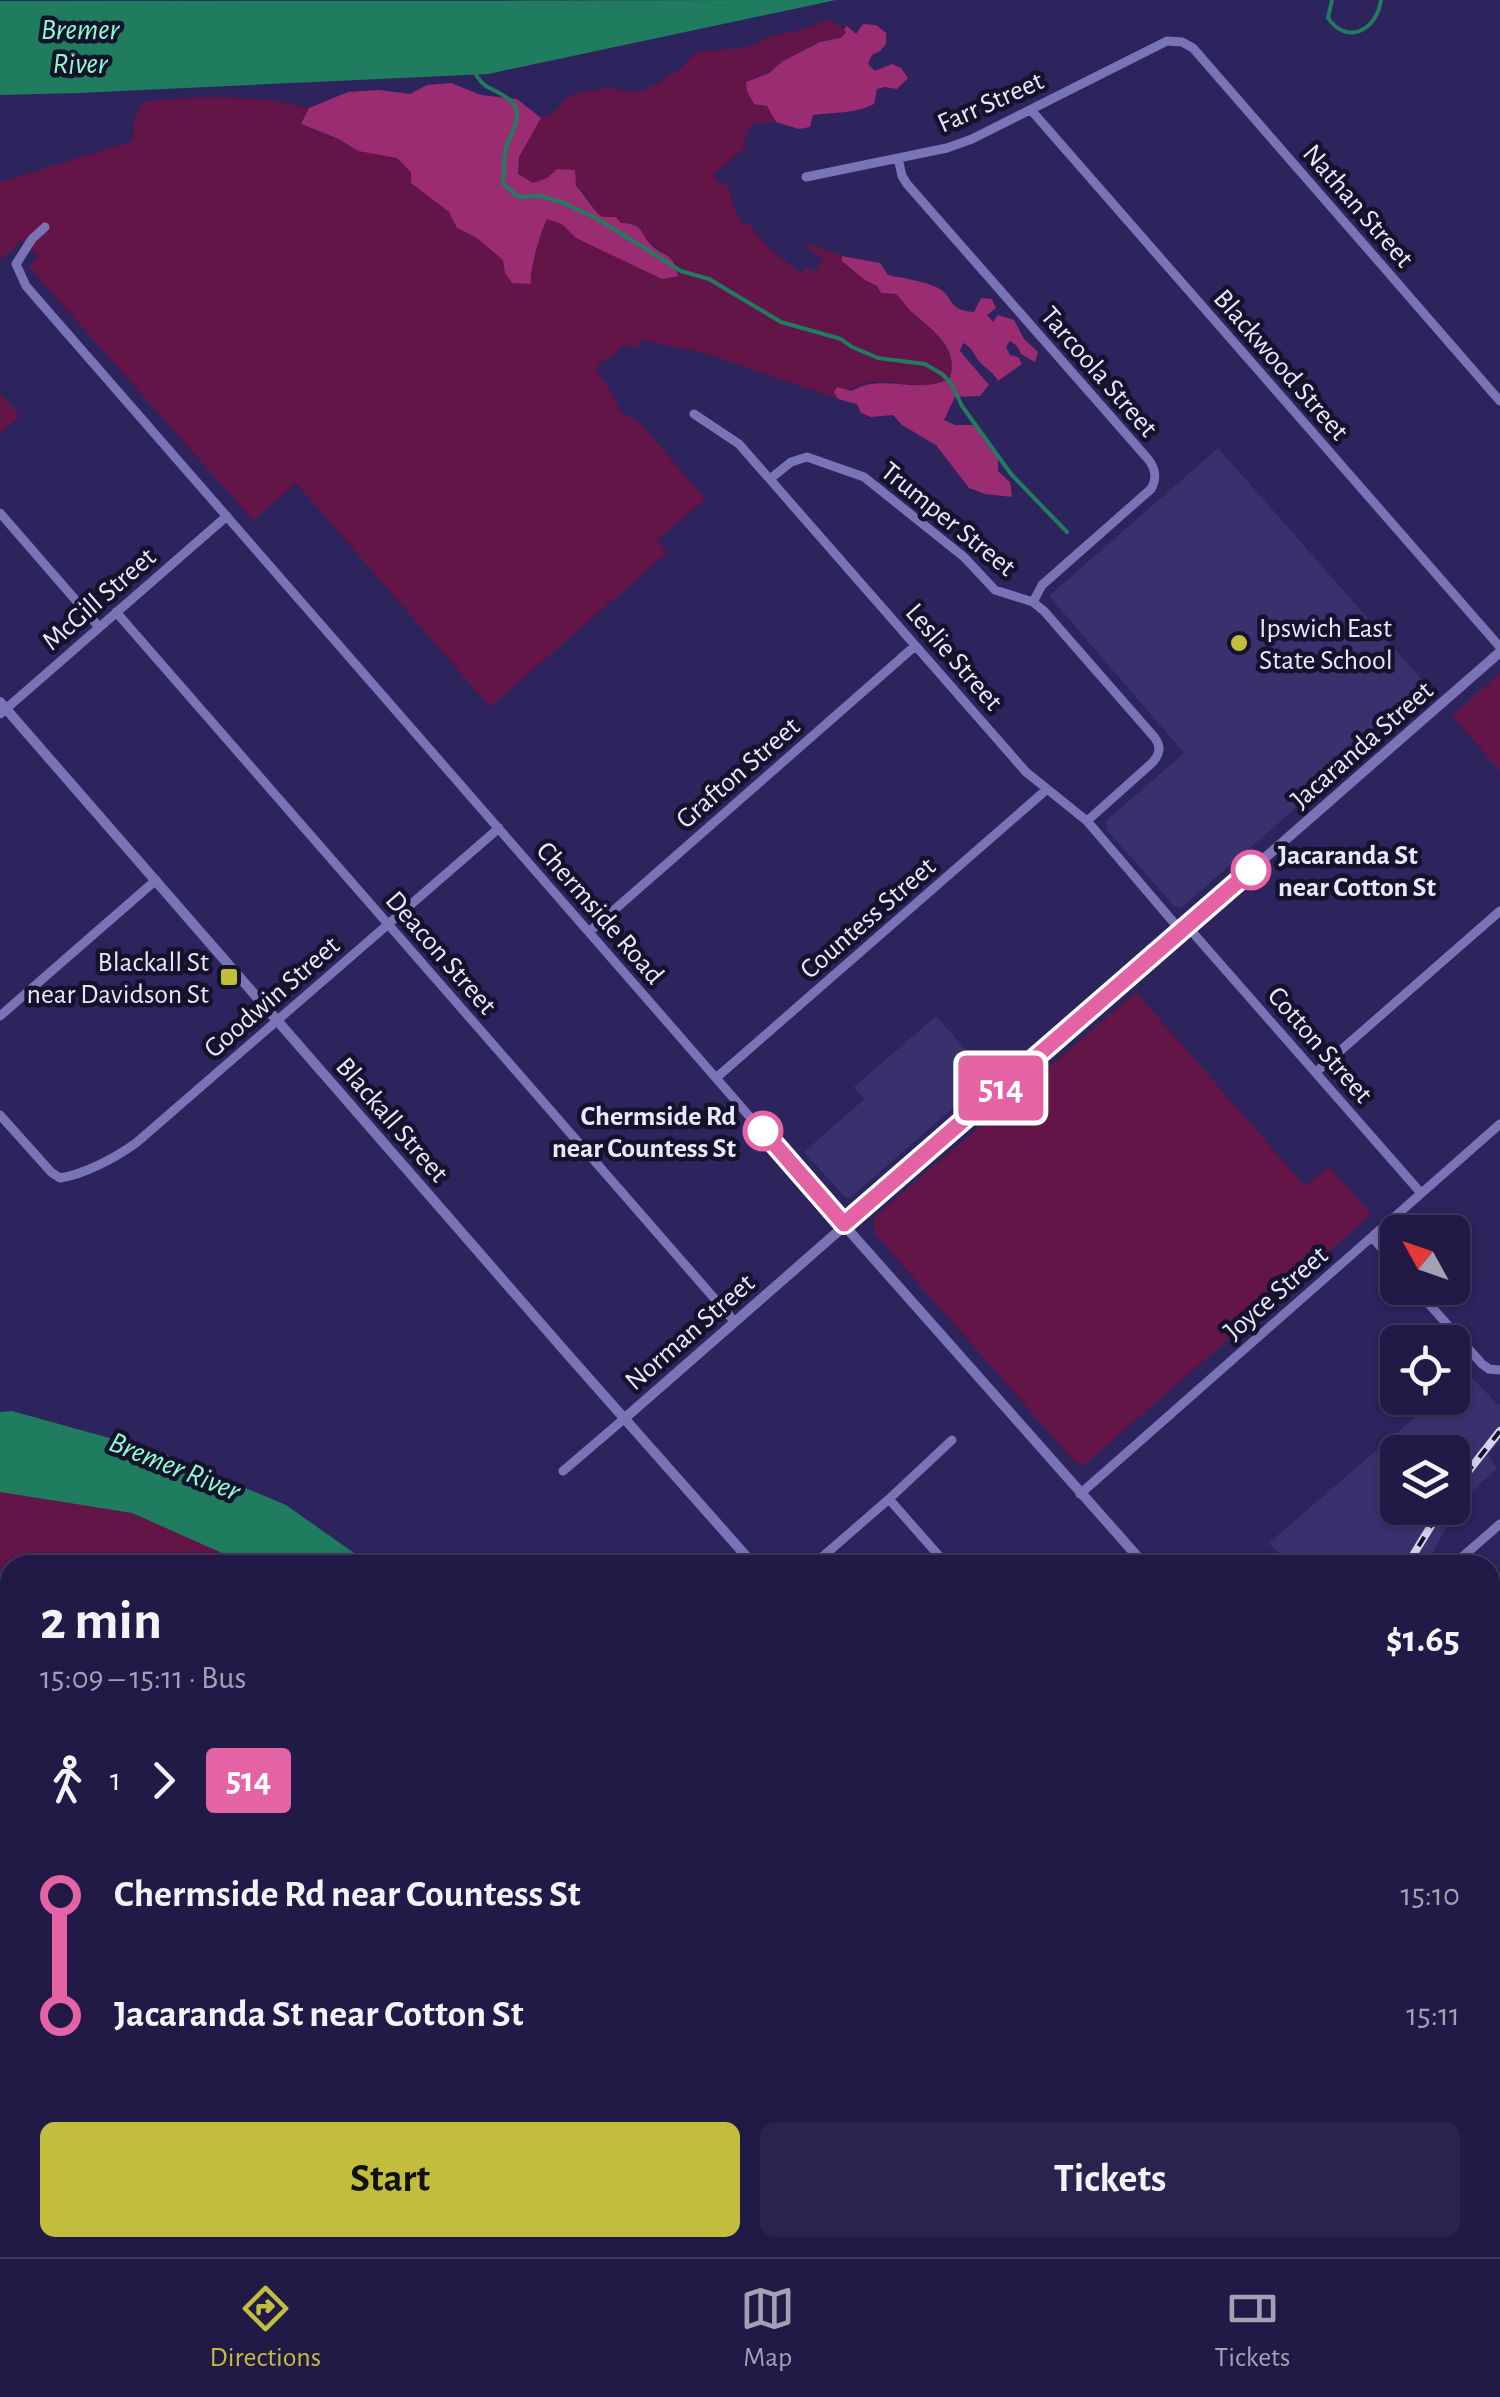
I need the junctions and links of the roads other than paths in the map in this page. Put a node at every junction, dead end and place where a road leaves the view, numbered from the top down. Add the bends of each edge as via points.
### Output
1 (1182, 42) joint
2 (1031, 110) junction
3 (898, 158) junction
4 (806, 176) dead end
5 (46, 227) dead end
6 (1500, 401) edge
7 (694, 414) dead end
8 (770, 479) junction
9 (0, 514) edge
10 (226, 516) junction
11 (1033, 602) junction
12 (116, 612) junction
13 (99, 627) junction
14 (915, 646) junction
15 (1500, 649) edge
16 (2, 708) edge
17 (1046, 790) junction
18 (1087, 822) junction
19 (498, 828) junction
20 (156, 880) junction
21 (1500, 910) edge
22 (388, 925) junction
23 (1184, 928) junction
24 (589, 932) junction
25 (0, 1016) edge
26 (278, 1020) junction
27 (1316, 1072) junction
28 (716, 1078) junction
29 (0, 1114) edge
30 (1500, 1124) edge
31 (1421, 1193) junction
32 (844, 1224) junction
33 (1372, 1237) junction
34 (1380, 1246) edge
35 (1430, 1305) edge
36 (734, 1321) junction
37 (1498, 1370) edge
38 (625, 1418) junction
39 (952, 1440) dead end
40 (563, 1470) dead end
41 (1080, 1494) junction
42 (889, 1499) junction
43 (1500, 1524) edge
44 (745, 1555) edge
45 (824, 1555) edge
46 (938, 1555) edge
47 (1136, 1555) edge
48 (1465, 1555) edge

1 - 2 street, Farr Street via 1167,41
1 - 6 street, Nathan Street
2 - 3 street, Farr Street via 972,139
2 - 15 street, Blackwood Street
3 - 4 street, Farr Street
3 - 11 street, Tarcoola Street via 907,184 1155,472 1151,489 1042,585
5 - 10 street, Chermside Road via 16,264 26,286
7 - 8 street, Leslie Street via 740,444
8 - 11 street, Trumper Street via 802,457 858,474 964,557 995,590
8 - 14 street, Leslie Street
9 - 13 street
10 - 12 street, McGill Street
10 - 19 street, Chermside Road
11 - 18 street, Trumper Street via 1160,750
12 - 13 street, McGill Street
12 - 22 street, Deacon Street
13 - 16 street, McGill Street
14 - 17 street, Leslie Street
14 - 24 street, Grafton Street
15 - 23 street, Jacaranda Street
16 - 20 street, Blackall Street
17 - 18 street, Leslie Street
17 - 28 street, Countess Street
18 - 23 street, Leslie Street
19 - 22 street, Goodwin Street
19 - 24 street, Chermside Road
20 - 25 street
20 - 26 street, Blackall Street
21 - 27 street
22 - 26 street, Goodwin Street
22 - 36 street, Deacon Street
23 - 27 street, Cotton Street
23 - 32 street, Jacaranda Street
24 - 28 street, Chermside Road
26 - 29 street, Goodwin Street via 131,1146 70,1176 51,1172
26 - 38 street, Blackall Street
27 - 31 street, Cotton Street
28 - 32 street, Chermside Road
30 - 31 street, Joyce Street
31 - 33 street, Joyce Street
32 - 36 street, Norman Street
32 - 41 street, Chermside Road
33 - 34 street
33 - 41 street, Joyce Street
35 - 37 street via 1482,1364
36 - 38 street, Norman Street
38 - 40 street, Norman Street
38 - 44 street, Blackall Street
39 - 42 street
41 - 47 street, Chermside Road
42 - 45 street
42 - 46 street
43 - 48 street

